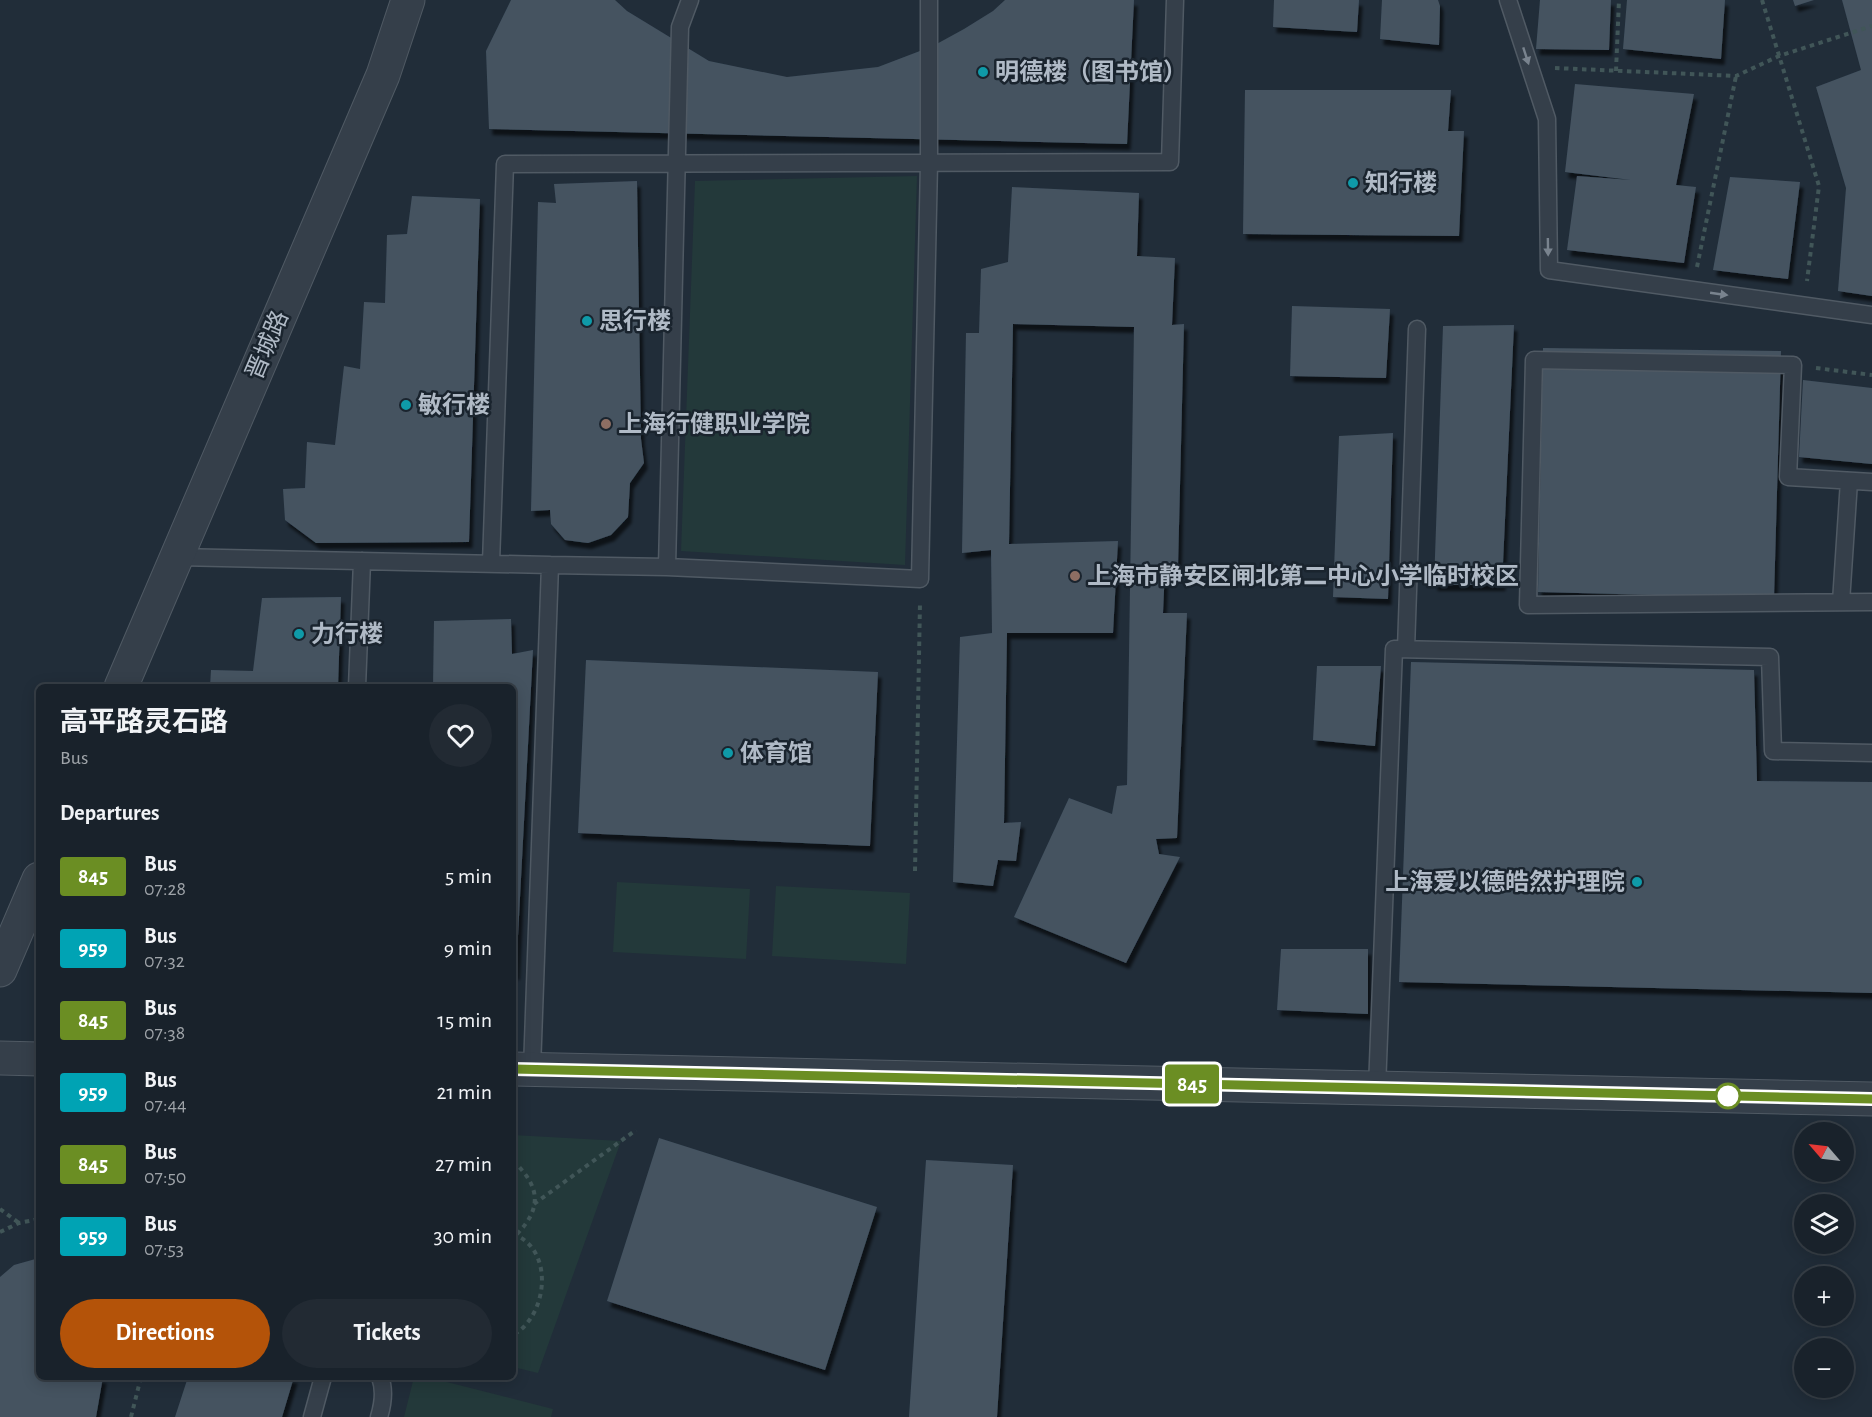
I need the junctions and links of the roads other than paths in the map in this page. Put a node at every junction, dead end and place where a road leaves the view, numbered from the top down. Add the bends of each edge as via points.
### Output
1 (408, 0) edge
2 (690, 0) edge
3 (929, 0) edge
4 (1175, 0) edge
5 (1508, 0) edge
6 (676, 163) junction
7 (929, 163) junction
8 (1872, 315) edge
9 (1417, 329) dead end
10 (1849, 481) junction
11 (1872, 482) edge
12 (177, 557) junction
13 (362, 561) junction
14 (491, 564) junction
15 (550, 565) junction
16 (667, 567) junction
17 (1841, 602) junction
18 (1872, 602) edge
19 (1406, 649) junction
20 (122, 684) edge
21 (357, 684) edge
22 (1872, 753) edge
23 (36, 886) edge
24 (0, 970) edge
25 (0, 1058) edge
26 (36, 1059) edge
27 (523, 1069) edge
28 (1377, 1088) junction
29 (1872, 1099) edge
30 (321, 1380) edge
31 (381, 1380) edge
32 (312, 1417) edge
33 (379, 1417) edge

1 - 12 street, 晋城路 via 383,75
2 - 6 lane via 680,27
3 - 7 lane
4 - 7 lane via 1170,162
5 -> 8 lane via 1547,119 1549,270
6 - 7 lane
6 - 14 lane via 505,164
6 - 16 lane
7 - 16 lane via 920,579
9 - 19 lane
10 - 11 lane
10 - 17 lane
10 - 17 lane via 1788,477 1793,365 1534,360 1528,605
12 - 13 lane
12 - 20 street, 晋城路
13 - 14 lane
13 - 21 lane
14 - 15 lane
15 - 16 lane
15 - 27 lane
17 - 18 lane
19 - 22 lane via 1770,657 1773,751
19 - 28 lane via 1394,649
23 - 24 street
25 - 26 street
27 - 28 street
28 - 29 street
30 - 32 lane
31 - 33 lane

